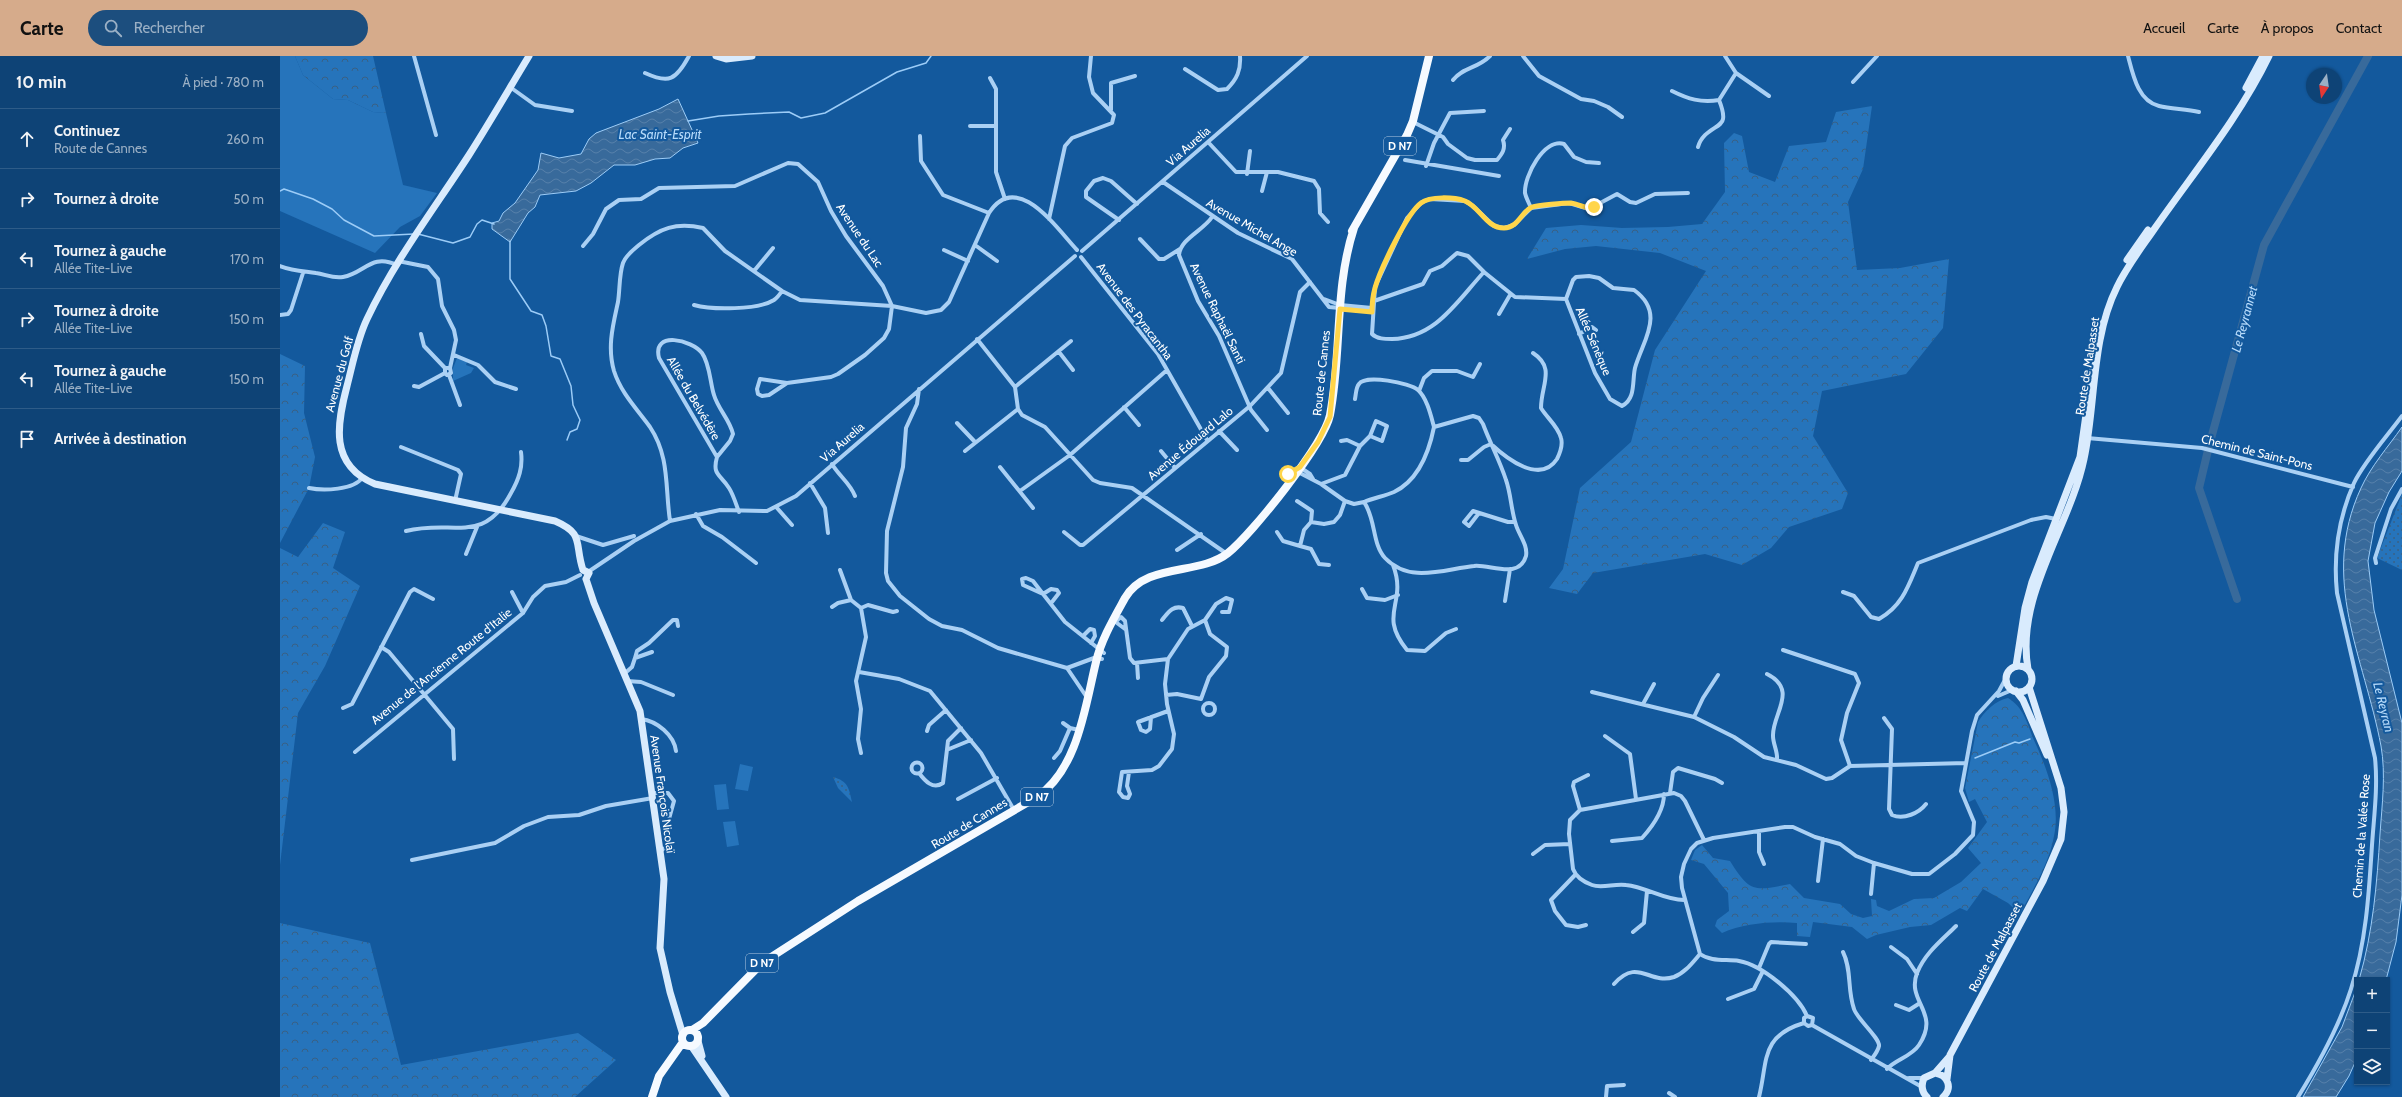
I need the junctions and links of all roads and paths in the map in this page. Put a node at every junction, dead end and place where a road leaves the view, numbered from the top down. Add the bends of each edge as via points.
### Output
1 (414, 56) edge
2 (529, 56) edge
3 (689, 56) edge
4 (716, 56) edge
5 (752, 56) edge
6 (1091, 56) edge
7 (1240, 56) edge
8 (1307, 56) edge
9 (1429, 56) edge
10 (1490, 56) edge
11 (1523, 56) edge
12 (1725, 56) edge
13 (1877, 56) edge
14 (2128, 56) edge
15 (2263, 56) edge
16 (2269, 56) edge
17 (1185, 69) dead end
18 (645, 73) dead end
19 (1736, 73) junction
20 (1135, 76) dead end
21 (990, 78) dead end
22 (1453, 80) dead end
23 (1853, 82) dead end
24 (510, 87) junction
25 (1672, 90) dead end
26 (1769, 96) dead end
27 (1719, 100) junction
28 (1111, 110) junction
29 (572, 111) dead end
30 (1484, 111) dead end
31 (2199, 112) dead end
32 (1622, 117) dead end
33 (1413, 122) junction
34 (970, 126) dead end
35 (996, 126) junction
36 (1510, 129) dead end
37 (436, 135) dead end
38 (1439, 135) junction
39 (920, 136) dead end
40 (1208, 142) junction
41 (1698, 147) dead end
42 (1250, 151) dead end
43 (1405, 160) dead end
44 (1599, 163) dead end
45 (1426, 166) junction
46 (1267, 172) junction
47 (1247, 174) junction
48 (1499, 176) dead end
49 (1163, 182) junction
50 (1262, 191) dead end
51 (1688, 194) dead end
52 (1005, 199) junction
53 (1137, 204) junction
54 (1531, 208) junction
55 (989, 213) junction
56 (1212, 217) junction
57 (1049, 219) junction
58 (1119, 220) junction
59 (1328, 222) dead end
60 (1354, 228) junction
61 (1140, 239) dead end
62 (583, 246) dead end
63 (975, 246) junction
64 (773, 248) dead end
65 (1180, 249) junction
66 (944, 250) dead end
67 (1077, 250) junction
68 (1082, 251) junction
69 (1076, 256) junction
70 (1082, 256) junction
71 (968, 261) junction
72 (997, 261) dead end
73 (398, 263) junction
74 (280, 266) edge
75 (754, 272) junction
76 (1484, 272) junction
77 (303, 273) junction
78 (1310, 282) junction
79 (782, 291) junction
80 (1510, 295) junction
81 (1566, 299) junction
82 (1374, 301) junction
83 (694, 305) dead end
84 (892, 306) junction
85 (1338, 306) junction
86 (1372, 310) junction
87 (1499, 314) dead end
88 (280, 315) edge
89 (1596, 330) dead end
90 (421, 334) dead end
91 (1579, 334) junction
92 (977, 339) junction
93 (1071, 341) dead end
94 (1059, 352) junction
95 (1533, 353) dead end
96 (454, 355) junction
97 (1480, 364) dead end
98 (448, 368) junction
99 (1073, 370) dead end
100 (1167, 370) junction
101 (447, 374) junction
102 (787, 383) junction
103 (414, 386) dead end
104 (1015, 387) junction
105 (1268, 388) junction
106 (516, 389) dead end
107 (919, 390) junction
108 (1419, 391) junction
109 (1355, 399) dead end
110 (460, 405) dead end
111 (1250, 406) junction
112 (1124, 407) junction
113 (1018, 409) junction
114 (1288, 412) dead end
115 (2402, 416) edge
116 (957, 423) dead end
117 (1139, 425) dead end
118 (1434, 427) junction
119 (1267, 430) dead end
120 (1219, 431) junction
121 (1370, 436) junction
122 (2085, 438) junction
123 (1207, 440) junction
124 (1342, 441) dead end
125 (975, 442) junction
126 (1491, 444) junction
127 (1360, 446) junction
128 (401, 447) dead end
129 (1237, 450) dead end
130 (965, 451) dead end
131 (1161, 451) dead end
132 (521, 452) dead end
133 (1070, 455) junction
134 (717, 456) junction
135 (1461, 460) dead end
136 (832, 464) junction
137 (1000, 467) dead end
138 (1175, 468) junction
139 (1295, 470) junction
140 (362, 478) junction
141 (810, 483) junction
142 (1321, 484) junction
143 (2353, 487) junction
144 (309, 488) dead end
145 (2402, 489) edge
146 (1020, 491) junction
147 (855, 496) dead end
148 (1144, 496) junction
149 (455, 501) junction
150 (1297, 501) dead end
151 (1345, 501) junction
152 (1364, 502) junction
153 (777, 508) junction
154 (1033, 508) dead end
155 (502, 510) junction
156 (739, 512) junction
157 (1479, 513) dead end
158 (696, 514) junction
159 (2057, 519) junction
160 (670, 521) junction
161 (1311, 522) junction
162 (1515, 522) junction
163 (792, 525) dead end
164 (477, 527) junction
165 (406, 531) dead end
166 (1064, 532) dead end
167 (1277, 532) dead end
168 (828, 533) dead end
169 (1201, 534) junction
170 (576, 536) junction
171 (634, 536) dead end
172 (1300, 546) junction
173 (1177, 550) dead end
174 (466, 554) dead end
175 (1228, 554) junction
176 (756, 563) dead end
177 (2376, 563) dead end
178 (1328, 565) dead end
179 (1394, 565) junction
180 (1510, 569) junction
181 (840, 570) dead end
182 (1170, 572) junction
183 (584, 574) junction
184 (1362, 589) dead end
185 (512, 592) dead end
186 (1843, 592) dead end
187 (1043, 594) junction
188 (1398, 595) junction
189 (1125, 598) junction
190 (433, 599) dead end
191 (851, 600) junction
192 (1505, 601) dead end
193 (1052, 602) junction
194 (832, 607) dead end
195 (861, 608) junction
196 (897, 612) dead end
197 (1222, 612) dead end
198 (523, 613) junction
199 (1118, 620) junction
200 (1162, 620) dead end
201 (1205, 620) junction
202 (678, 626) dead end
203 (1192, 626) junction
204 (1109, 628) junction
205 (1125, 629) junction
206 (1456, 629) dead end
207 (1083, 636) junction
208 (1091, 644) junction
209 (382, 645) junction
210 (1783, 650) dead end
211 (652, 652) dead end
212 (1100, 654) junction
213 (635, 658) junction
214 (1168, 659) junction
215 (1136, 663) junction
216 (2016, 666) junction
217 (1067, 668) junction
218 (2028, 669) junction
219 (859, 672) junction
220 (1767, 674) dead end
221 (1718, 675) dead end
222 (626, 678) junction
223 (1138, 678) dead end
224 (2006, 678) junction
225 (1654, 684) dead end
226 (2029, 688) junction
227 (2014, 690) junction
228 (1592, 692) dead end
229 (424, 694) junction
230 (673, 695) dead end
231 (1166, 695) junction
232 (1994, 698) junction
233 (1201, 699) junction
234 (1089, 700) junction
235 (1643, 704) junction
236 (1205, 705) dead end
237 (343, 708) dead end
238 (946, 710) junction
239 (1168, 712) junction
240 (1151, 717) dead end
241 (1694, 717) junction
242 (1884, 718) dead end
243 (641, 719) junction
244 (1063, 723) dead end
245 (961, 728) junction
246 (1070, 728) junction
247 (1079, 730) junction
248 (927, 731) dead end
249 (1605, 736) dead end
250 (971, 740) junction
251 (949, 749) junction
252 (676, 751) dead end
253 (355, 752) dead end
254 (861, 753) dead end
255 (1054, 758) dead end
256 (454, 759) dead end
257 (1777, 760) junction
258 (1966, 763) junction
259 (1890, 765) junction
260 (1850, 766) junction
261 (1129, 772) junction
262 (919, 773) dead end
263 (1588, 775) dead end
264 (997, 778) junction
265 (1722, 783) dead end
266 (1670, 793) junction
267 (1664, 794) junction
268 (653, 795) junction
269 (958, 799) dead end
270 (1636, 799) junction
271 (1926, 804) dead end
272 (1015, 810) junction
273 (1580, 810) junction
274 (1759, 831) junction
275 (1823, 839) junction
276 (1704, 840) junction
277 (1612, 841) dead end
278 (1570, 844) junction
279 (2057, 847) junction
280 (660, 851) junction
281 (1533, 854) dead end
282 (412, 860) dead end
283 (1874, 863) junction
284 (1764, 864) dead end
285 (1575, 875) junction
286 (1818, 881) dead end
287 (1646, 891) junction
288 (1872, 894) dead end
289 (1684, 900) junction
290 (1586, 925) dead end
291 (1956, 926) dead end
292 (1633, 932) dead end
293 (1806, 944) dead end
294 (1891, 947) dead end
295 (1843, 952) dead end
296 (1700, 954) junction
297 (1761, 969) junction
298 (1916, 974) junction
299 (1614, 984) dead end
300 (1728, 999) dead end
301 (1920, 1003) junction
302 (1896, 1005) dead end
303 (1807, 1016) junction
304 (1804, 1023) junction
305 (1812, 1025) junction
306 (690, 1038) junction
307 (1950, 1056) junction
308 (1872, 1060) junction
309 (1887, 1069) junction
310 (1935, 1073) junction
311 (1909, 1078) junction
312 (1924, 1078) junction
313 (1946, 1079) junction
314 (1624, 1085) dead end
315 (1922, 1087) junction
316 (1669, 1093) dead end
317 (1925, 1096) edge
318 (652, 1097) edge
319 (726, 1097) edge
320 (1606, 1097) edge
321 (1675, 1097) edge
322 (1759, 1097) edge
323 (1943, 1097) edge
324 (2298, 1097) edge

1 - 37 street
2 - 24 main road, Avenue du Golf
3 - 18 street via 675,76 668,80 660,80
4 - 5 main road via 726,59
6 - 28 street via 1089,77 1093,92
7 - 17 street via 1241,66 1236,80 1227,89 1218,90
8 - 40 street, Via Aurelia
9 - 33 main road, Route de Cannes / D N7
10 - 22 street via 1478,67 1458,74
11 - 32 street via 1539,76 1581,99 1608,107
12 - 19 street
13 - 23 street
14 - 31 street via 2143,97 2160,107
15 - 122 main road, Route de Malpasset via 2234,108 2134,249 2112,288 2096,334
16 - 122 main road, Route de Malpasset via 2239,110 2126,269 2116,289 2106,313 2101,335
19 - 26 street
19 - 27 street
20 - 28 street via 1111,83
21 - 35 street via 996,89
24 - 29 street via 535,105
24 - 73 main road, Avenue du Golf via 470,154 412,238
25 - 27 street via 1690,99 1709,102
27 - 41 street via 1723,119 1721,124 1700,138
28 - 57 street via 1114,115 1112,123 1072,138 1065,146
30 - 38 street via 1450,113
33 - 38 street
33 - 60 main road, Route de Cannes / D N7
34 - 35 street
35 - 52 street via 996,172
36 - 38 street via 1503,140 1505,146 1497,160 1467,158
38 - 45 street
39 - 55 street via 921,161 943,195
40 - 47 street via 1236,172
40 - 49 street, Via Aurelia
42 - 47 street
43 - 45 street
44 - 54 street via 1586,162 1574,157 1564,144 1554,145 1544,152 1529,170 1525,195
45 - 48 street
46 - 47 street
46 - 50 street
46 - 59 street via 1314,181 1319,189 1320,213
49 - 53 street, Via Aurelia
49 - 56 street, Avenue Michel Ange
51 - 54 street via 1655,194 1636,203 1617,194 1589,209 1569,203
52 - 55 street via 993,206
52 - 57 street via 1023,199
53 - 58 street, Via Aurelia
53 - 58 street via 1111,181 1103,178 1094,181 1086,191 1086,197
54 - 82 street via 1514,225 1504,228 1494,226 1465,201 1430,199 1422,202 1408,218 1386,262 1375,288
55 - 63 street
56 - 65 street
56 - 78 street, Avenue Michel Ange via 1238,233 1292,259
57 - 67 street
58 - 68 street, Via Aurelia
60 - 85 main road, Route de Cannes / D N7 via 1345,258
60 - 85 main road, Route de Cannes / D N7 via 1343,251 1338,281
61 - 65 street via 1159,259
62 - 84 street, Avenue du Lac via 593,234 606,209 619,200 641,199 659,188 735,186 788,163 798,164 818,182 830,211 883,286
63 - 71 street
63 - 72 street
64 - 75 street
65 - 111 street, Avenue Raphaël Santi via 1179,255 1190,282
66 - 71 street
67 - 68 street
67 - 69 street
68 - 70 street
69 - 70 street
69 - 92 street, Via Aurelia
70 - 100 street, Avenue des Pyracantha via 1158,354
71 - 84 street via 950,299 941,310 926,313
73 - 77 street via 372,262 347,276 338,278
73 - 96 street via 428,267 438,278 442,306 454,330
73 - 140 main road, Avenue du Golf via 360,338 338,424 338,437 344,456
74 - 77 street
75 - 79 street
75 - 160 street via 725,251 709,232 698,227 657,230 629,253 623,262 611,328 612,360 619,382 631,404 650,427 664,461
76 - 80 street
76 - 82 street via 1468,256 1457,253 1442,266 1430,271 1423,284
76 - 86 street via 1440,321 1419,334 1396,339 1374,337
77 - 88 street via 291,310 288,314
78 - 85 street, Avenue Michel Ange via 1322,299
78 - 105 street, Avenue Édouard Lalo via 1300,292 1281,373
79 - 83 street via 776,300 764,304 712,308
79 - 84 street via 806,302
80 - 81 street
80 - 87 street
81 - 91 street, Allée Sénèque
81 - 91 street, Allée Sénèque via 1572,280 1576,277 1589,276 1599,278 1613,288 1634,290 1645,301 1651,317 1651,329 1636,365 1632,396 1628,403 1622,406 1610,399 1595,374
82 - 86 street
84 - 102 street via 889,329 884,338 865,355 831,377
85 - 86 street, Avenue Michel Ange
85 - 139 main road, Route de Cannes / D N7 via 1326,416
85 - 139 main road, Route de Cannes / D N7 via 1330,417 1318,442
89 - 91 street via 1592,327
90 - 98 street via 424,346
92 - 104 street
92 - 107 street, Via Aurelia
93 - 94 street
94 - 99 street
94 - 104 street
95 - 126 street via 1542,359 1546,372 1541,408 1560,433 1562,440 1559,455 1549,467 1531,469 1517,464
96 - 98 street
96 - 106 street via 478,365 495,382
97 - 108 street via 1473,377 1457,371 1432,371 1424,378
98 - 101 street via 451,373
100 - 112 street
100 - 123 street, Avenue des Pyracantha
101 - 103 street via 419,387
101 - 110 street
102 - 102 street via 760,379 758,394 769,395
104 - 113 street
105 - 111 street, Avenue Édouard Lalo
105 - 114 street
107 - 136 street, Via Aurelia
107 - 217 street via 917,404 906,428 903,467 887,531 888,581 900,596 942,626 962,630 998,648
108 - 109 street via 1409,384 1363,380 1359,384
108 - 118 street via 1430,412
111 - 119 street, Avenue Raphaël Santi
111 - 120 street, Avenue Édouard Lalo
112 - 117 street
112 - 133 street
113 - 125 street
113 - 133 street via 1027,420 1045,427
115 - 143 street, Chemin de la Valée Rose
116 - 125 street
118 - 126 street via 1473,416 1479,418 1483,424
118 - 152 street via 1425,459 1405,485 1394,492
120 - 123 street, Avenue Édouard Lalo
120 - 129 street
121 - 121 street via 1376,421 1387,426 1382,441
121 - 127 street
122 - 143 street, Chemin de Saint-Pons via 2208,450
122 - 159 main road, Route de Malpasset
122 - 218 main road, Route de Malpasset via 2077,483 2036,590 2026,642
123 - 138 street, Avenue Édouard Lalo
124 - 127 street via 1347,440
125 - 130 street
126 - 135 street via 1468,460
126 - 162 street via 1506,480
127 - 142 street via 1345,475
128 - 149 street via 458,470 461,474
131 - 138 street
132 - 155 street via 522,464 516,484
133 - 146 street
133 - 148 street via 1093,480 1109,485 1126,485
134 - 134 street, Allée du Belvédère via 659,358 657,351 664,341 670,339 686,343 697,348 704,356 714,397 733,434
134 - 156 street, Allée du Belvédère via 717,476 729,488
136 - 141 street, Via Aurelia
136 - 147 street via 842,479 851,485
137 - 146 street
138 - 148 street, Avenue Édouard Lalo
139 - 142 street
139 - 175 main road, Route de Cannes / D N7
140 - 144 street via 356,483 328,491
140 - 149 main road, Avenue du Golf via 386,487
141 - 153 street, Via Aurelia
141 - 168 street via 825,508
142 - 151 street
143 - 324 street, Chemin de la Valée Rose via 2337,536 2335,573 2336,594 2375,758 2377,776 2364,935 2351,989 2329,1043
145 - 177 street via 2391,509 2375,558
146 - 154 street
148 - 166 street, Avenue Édouard Lalo via 1083,545
148 - 169 street
149 - 155 main road, Avenue du Golf
150 - 161 street via 1312,511
151 - 152 street via 1354,504
151 - 161 street via 1340,515 1334,522
152 - 179 street via 1370,512 1378,548
153 - 156 street, Via Aurelia
153 - 163 street
155 - 164 street
155 - 170 main road, Avenue du Golf via 555,520 573,530
156 - 158 street, Via Aurelia via 720,510
157 - 162 street
158 - 160 street, Via Aurelia
158 - 176 street via 703,526
159 - 186 street via 2046,517 2031,520 1918,563 1906,592 1892,611 1879,619 1871,617 1854,596
159 - 216 main road, Route de Malpasset via 2029,595
160 - 183 street, Via Aurelia via 643,535
161 - 172 street via 1304,530
162 - 180 street via 1526,547 1526,554 1520,565
164 - 165 street
164 - 174 street
167 - 172 street via 1283,541
169 - 173 street
169 - 175 street
170 - 171 street via 603,545
170 - 183 main road
172 - 178 street via 1311,549 1319,564
175 - 182 main road, Route de Cannes / D N7 via 1213,561
179 - 180 street via 1427,574 1476,566
179 - 188 street via 1399,585
180 - 192 street
181 - 191 street
182 - 189 main road, Route de Cannes / D N7 via 1145,580
182 - 199 main road, Route de Cannes / D N7 via 1139,589
183 - 198 street, Avenue de l'Ancienne Route d'Italie via 566,582 544,586
183 - 222 main road, Avenue François Nicolaï
184 - 188 street via 1367,598 1377,601
185 - 198 street
187 - 187 street via 1033,581 1022,579 1023,585 1028,589
187 - 193 street
187 - 193 street via 1051,589 1057,590 1059,593
188 - 206 street via 1392,619 1394,631 1408,650 1425,652 1446,633
189 - 199 street
189 - 204 main road, Route de Cannes / D N7
190 - 209 street via 414,589 410,592
191 - 194 street
191 - 195 street
193 - 207 street via 1065,622
195 - 196 street via 868,605
195 - 219 street via 866,637
197 - 201 street via 1228,612 1232,600 1226,598 1221,601
198 - 229 street, Avenue de l'Ancienne Route d'Italie
199 - 204 street
199 - 205 street
199 - 205 street via 1126,623
199 - 212 main road, Route de Cannes / D N7
200 - 203 street via 1172,608 1178,606 1183,608
201 - 203 street
201 - 233 street via 1210,634 1225,644 1228,651 1224,660 1209,677
202 - 213 street via 677,620 673,620 649,643 636,651
203 - 214 street
204 - 212 main road, Route de Cannes / D N7
205 - 215 street via 1130,658
207 - 208 street
207 - 208 street via 1090,629 1094,630 1095,636
208 - 212 street
209 - 229 street
209 - 237 street via 352,704
210 - 260 street via 1855,674 1859,683 1847,713 1841,740
211 - 213 street
212 - 217 street
212 - 234 main road, Route de Cannes / D N7
213 - 222 street
214 - 215 street
214 - 231 street
215 - 223 street
216 - 218 main road
216 - 224 main road via 2009,671
217 - 234 street
218 - 226 main road via 2032,678
219 - 238 street via 899,679 919,686 930,691
219 - 254 street via 856,681 861,709 858,739
220 - 257 street via 1778,683 1783,696 1783,705 1773,736
221 - 241 street
222 - 230 street
222 - 243 main road, Avenue François Nicolaï via 638,703
224 - 227 main road
224 - 232 street
225 - 235 street
226 - 227 main road via 2023,691
226 - 279 main road, Route de Malpasset via 2061,788 2064,822
227 - 232 street
227 - 279 main road, Route de Malpasset via 2023,700 2054,772 2059,804
228 - 235 street
229 - 253 street, Avenue de l'Ancienne Route d'Italie
229 - 256 street via 453,729
231 - 233 street via 1177,694
231 - 239 street
232 - 258 street via 1977,715
233 - 236 street
234 - 247 main road, Route de Cannes / D N7
235 - 241 street
238 - 245 street
238 - 248 street
239 - 240 street
239 - 261 street via 1174,734 1172,749 1159,766 1152,770
241 - 257 street via 1734,737 1760,755
242 - 259 street via 1892,729
243 - 252 street via 657,726 671,737
243 - 268 main road, Avenue François Nicolaï
244 - 246 street
245 - 250 street
245 - 251 street via 950,737
246 - 247 street
246 - 255 street
247 - 272 main road, Route de Cannes / D N7 via 1064,768 1055,782
249 - 270 street via 1630,754
250 - 251 street
250 - 264 street
251 - 262 street via 943,783 934,786
257 - 260 street via 1796,765 1826,779
258 - 259 street
258 - 283 street via 1962,795 1975,827 1962,848 1929,874 1922,875
259 - 260 street
259 - 271 street via 1888,803 1892,815 1904,818 1922,809
261 - 261 street via 1127,786 1130,794 1128,798 1119,792 1122,772
263 - 273 street via 1574,782 1572,786
264 - 269 street
264 - 272 street
265 - 266 street via 1678,768 1673,772
266 - 267 street
266 - 276 street via 1681,796
267 - 270 street
267 - 277 street via 1653,826 1642,838
268 - 280 main road, Avenue François Nicolaï
268 - 280 street via 668,792 674,802 667,826 667,847
268 - 282 street via 606,806 579,816 544,819 524,826 494,843
270 - 273 street
272 - 306 main road, Route de Cannes / D N7 via 858,900 762,963
273 - 278 street via 1570,820
274 - 275 street via 1793,827
274 - 276 street
274 - 284 street via 1758,852
275 - 283 street via 1840,844 1856,856
275 - 286 street
276 - 289 street via 1691,849 1684,864 1681,877
278 - 281 street via 1545,845
278 - 285 street
279 - 307 main road, Route de Malpasset via 2043,881
280 - 306 main road, Avenue François Nicolaï via 664,879 660,948 679,1020
283 - 288 street
285 - 287 street via 1592,885 1624,884
285 - 290 street via 1551,900 1555,911 1566,925
287 - 289 street via 1670,899
287 - 292 street via 1644,923
289 - 296 street
291 - 298 street via 1925,956
293 - 297 street via 1771,942 1768,944
294 - 298 street via 1907,959
295 - 308 street via 1849,964 1854,1009 1878,1041 1879,1046
296 - 297 street via 1710,959 1749,963
296 - 299 street via 1685,971 1674,977 1632,971 1623,973
297 - 300 street via 1754,989
297 - 303 street via 1800,1003
298 - 301 street via 1915,992
301 - 302 street via 1909,1010
301 - 309 street via 1927,1020 1923,1039 1914,1051
303 - 304 street
303 - 305 street via 1813,1018
304 - 305 street
304 - 322 street via 1786,1030 1769,1046 1765,1055
305 - 308 street
306 - 318 main road, D N7 via 658,1076
306 - 319 main road
307 - 310 main road, Route de Malpasset
307 - 313 main road, Route de Malpasset
308 - 309 street
309 - 311 street
310 - 312 main road
310 - 313 main road
311 - 312 street
311 - 315 street
312 - 315 main road
313 - 323 main road, Route de Malpasset via 1949,1087
314 - 320 street via 1607,1086
315 - 317 main road
316 - 321 street

